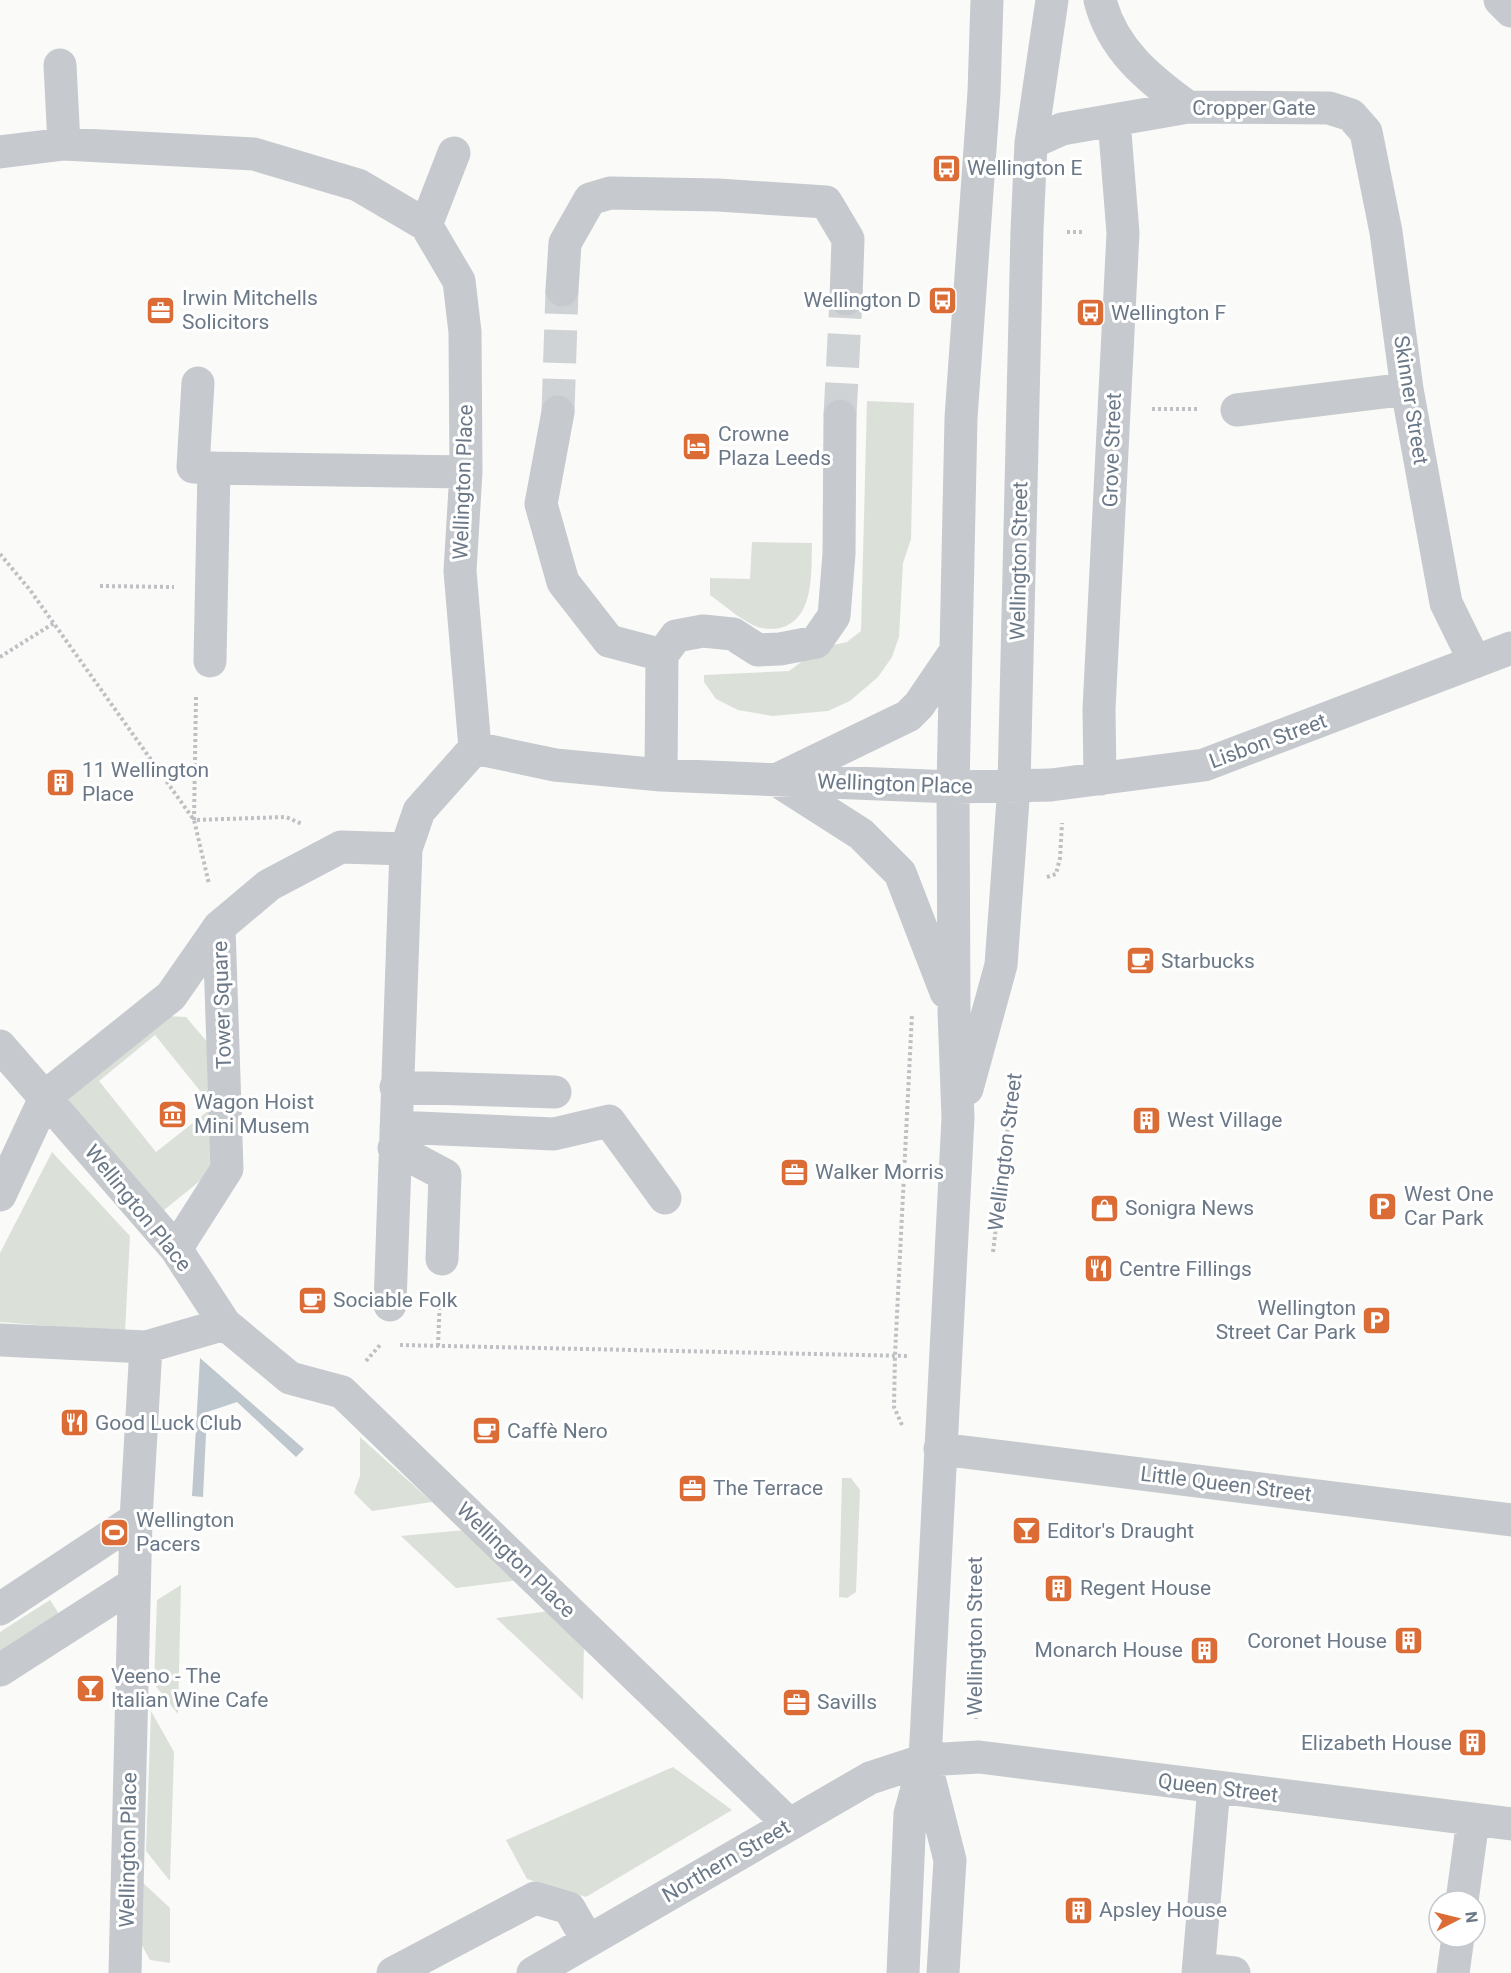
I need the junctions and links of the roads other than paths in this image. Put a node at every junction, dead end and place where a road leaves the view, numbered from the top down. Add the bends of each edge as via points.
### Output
1 (987, 0) edge
2 (1052, 0) edge
3 (1100, 0) edge
4 (1500, 0) edge
5 (1511, 11) edge
6 (60, 65) dead end
7 (1188, 107) junction
8 (1114, 120) junction
9 (1366, 132) joint
10 (1031, 143) junction
11 (64, 144) junction
12 (0, 152) edge
13 (454, 153) dead end
14 (426, 225) junction
15 (562, 290) tunnel mouth
16 (846, 299) tunnel mouth
17 (198, 383) dead end
18 (1407, 389) junction
19 (1237, 410) road end
20 (558, 412) tunnel mouth
21 (840, 416) tunnel mouth
22 (214, 468) junction
23 (466, 472) junction
24 (1511, 648) edge
25 (955, 652) junction
26 (662, 655) junction
27 (210, 661) road end
28 (1475, 662) junction
29 (476, 748) junction
30 (661, 776) junction
31 (1100, 779) junction
32 (777, 780) junction
33 (1014, 786) junction
34 (953, 787) junction
35 (406, 849) junction
36 (219, 927) junction
37 (954, 1011) junction
38 (0, 1046) edge
39 (396, 1087) junction
40 (555, 1092) dead end
41 (46, 1096) junction
42 (958, 1118) junction
43 (395, 1138) junction
44 (11, 1152) edge
45 (0, 1195) edge
46 (665, 1198) dead end
47 (176, 1249) junction
48 (442, 1258) road end
49 (390, 1305) dead end
50 (225, 1324) junction
51 (0, 1340) edge
52 (146, 1347) junction
53 (940, 1449) junction
54 (135, 1519) junction
55 (1511, 1520) edge
56 (134, 1584) junction
57 (0, 1609) edge
58 (0, 1670) edge
59 (925, 1760) junction
60 (1214, 1787) junction
61 (1473, 1820) junction
62 (789, 1824) junction
63 (1511, 1824) edge
64 (1464, 1889) edge
65 (588, 1941) junction
66 (1456, 1949) edge
67 (1199, 1971) edge
68 (125, 1973) edge
69 (393, 1973) edge
70 (533, 1973) edge
71 (903, 1973) edge
72 (944, 1973) edge
73 (1234, 1973) edge
74 (1453, 1973) edge

1 - 25 street, Wellington Street via 961,418
2 - 10 street, Wellington Street
3 - 7 street via 1108,24 1125,53 1155,83
4 - 5 street
6 - 11 street
7 - 8 street, Cropper Gate
7 - 9 street, Cropper Gate via 1329,108 1351,115
8 - 10 street, Cropper Gate via 1062,129
8 - 31 street, Grove Street via 1123,233 1099,709
9 - 18 street, Skinner Street via 1386,232
10 - 33 street, Wellington Street
11 - 12 street, Wellington Place
11 - 14 street, Wellington Place via 254,154 358,185
13 - 14 street
14 - 23 street, Wellington Place via 459,281 465,332
15 - 16 street via 565,243 590,199 610,193 718,195 826,202 848,239
17 - 22 street via 193,467
18 - 19 street
18 - 28 street, Skinner Street via 1446,603
20 - 26 street via 541,504 563,582 609,641
21 - 26 street via 839,554 834,616 816,642 759,650 733,634 703,631 676,636
22 - 23 street
22 - 27 street
23 - 29 street, Wellington Place via 459,571
24 - 28 street, Lisbon Street
25 - 32 street, Wellington Place via 908,716
25 - 34 street, Wellington Street
26 - 30 street
28 - 31 street, Lisbon Street via 1204,765
29 - 30 street, Wellington Place via 555,765
29 - 35 street via 418,811
30 - 32 street, Wellington Place
31 - 33 street, Lisbon Street
32 - 34 street, Wellington Place
32 - 37 street, Wellington Place via 861,834 900,873
33 - 34 street, Wellington Place
33 - 42 street, Wellington Street via 1001,965
34 - 37 street, Wellington Street
35 - 36 street via 341,847 269,885
35 - 39 street
36 - 41 street via 171,996
36 - 47 street, Tower Square via 227,1169
37 - 42 street, Wellington Street
38 - 41 street, Wellington Place
39 - 40 street
39 - 43 street
41 - 44 street
41 - 47 street, Wellington Place
42 - 53 street, Wellington Street
43 - 46 street via 554,1134 609,1121
43 - 48 street via 445,1175
43 - 49 street
44 - 45 street
47 - 50 street, Wellington Place
50 - 52 street
50 - 62 street, Wellington Place via 290,1378 342,1392
51 - 52 street
52 - 54 street, Wellington Place
53 - 55 street, Little Queen Street
53 - 59 street, Wellington Street
54 - 56 street, Wellington Place
54 - 57 street
56 - 58 street
56 - 68 street, Wellington Place
59 - 60 street, Queen Street via 972,1757
59 - 62 street, Northern Street via 870,1778
59 - 71 street, Wellington Street via 910,1814
59 - 72 street, Wellington Street via 950,1860
60 - 61 street, Queen Street
60 - 67 street
61 - 63 street, Queen Street
61 - 64 street
62 - 65 street, Northern Street
65 - 69 street via 569,1908 535,1898
65 - 70 street, Northern Street
66 - 74 street
67 - 73 street

